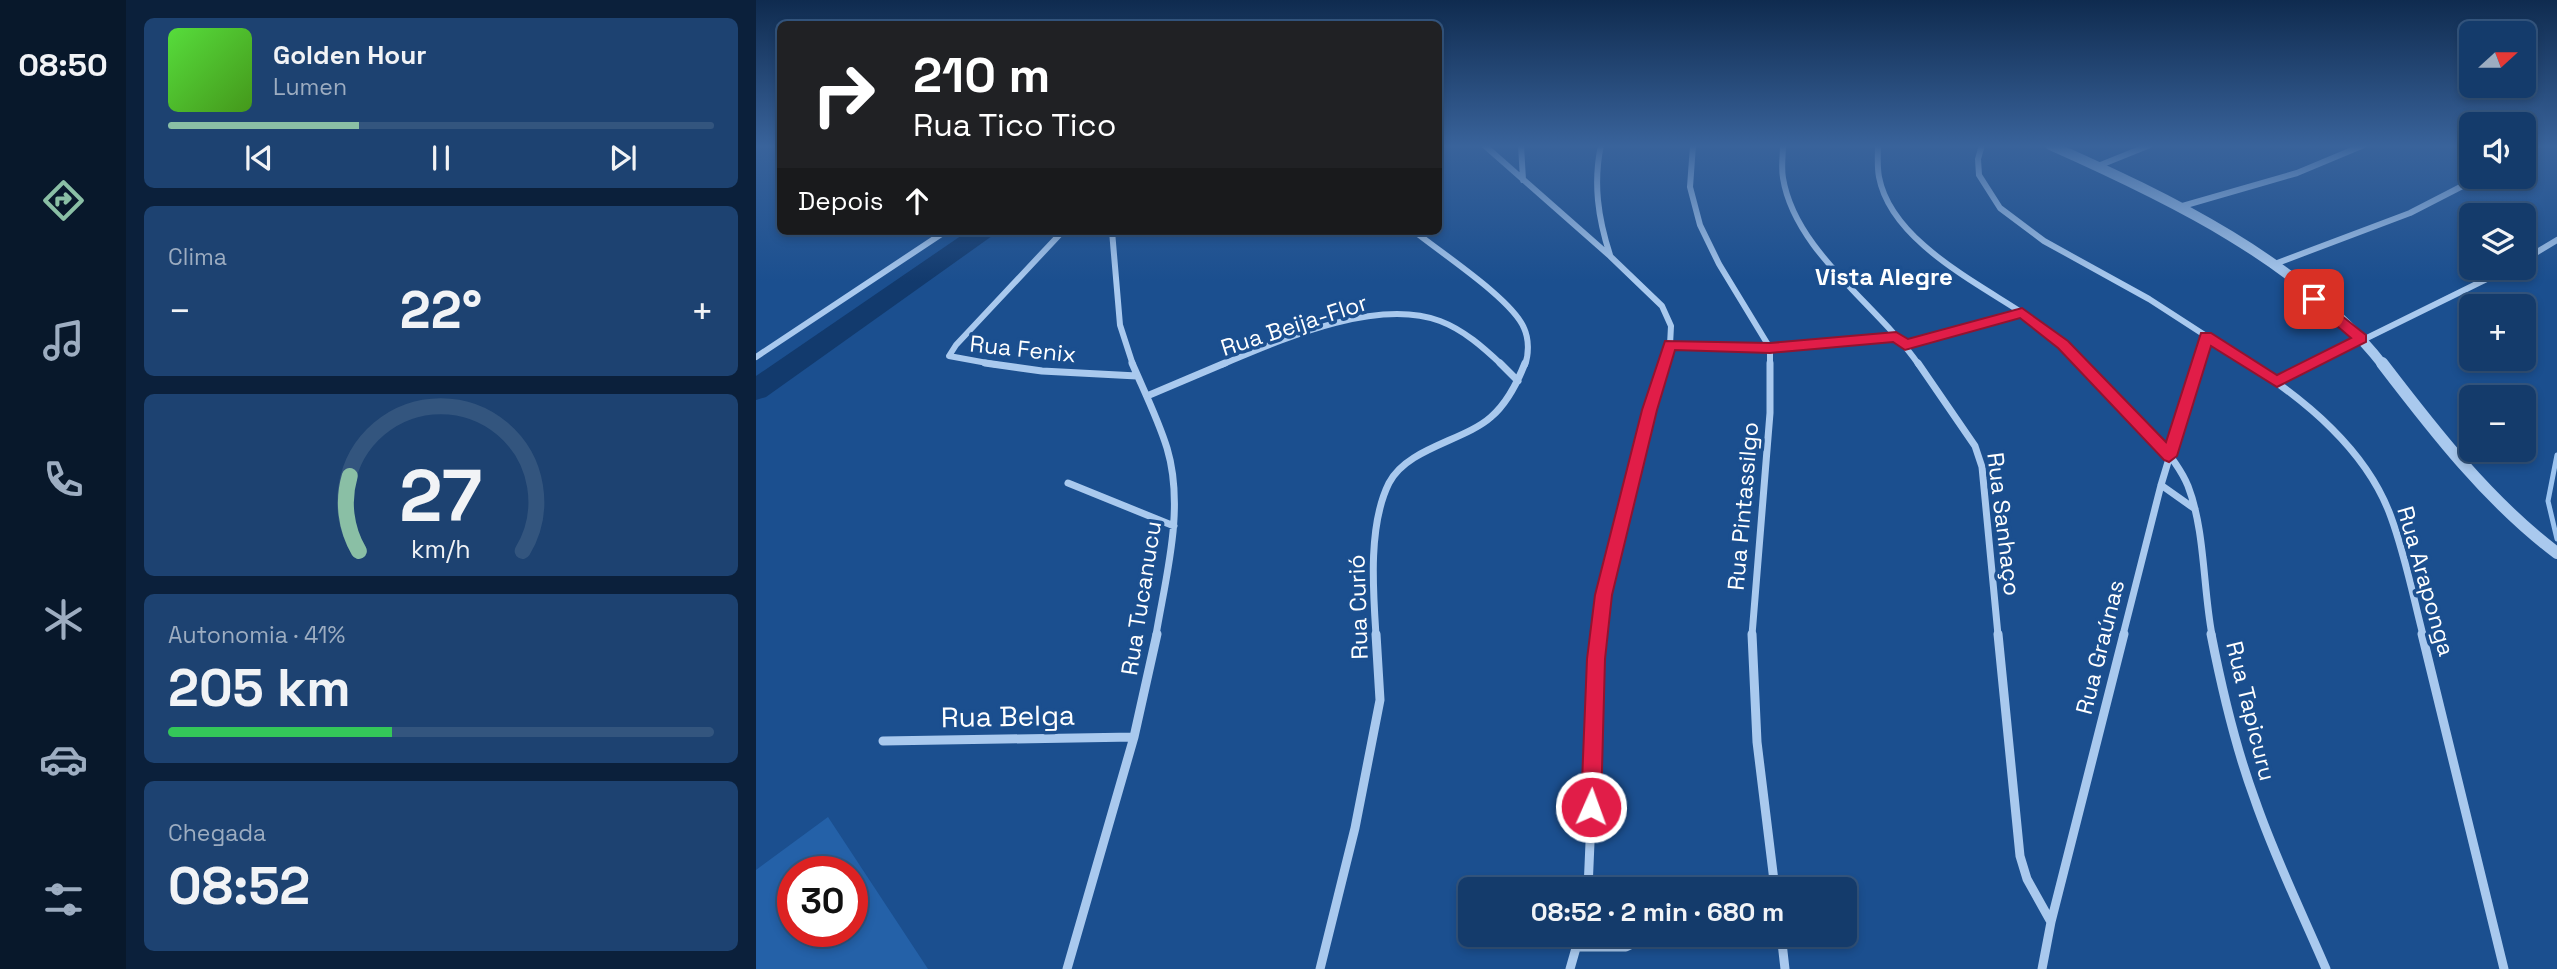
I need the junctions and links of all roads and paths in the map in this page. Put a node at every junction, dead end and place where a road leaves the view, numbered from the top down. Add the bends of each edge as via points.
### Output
1 (1535, 190) edge
2 (1597, 190) edge
3 (1691, 190) edge
4 (1787, 190) edge
5 (1884, 190) edge
6 (1989, 190) edge
7 (2146, 190) edge
8 (2237, 190) edge
9 (2454, 190) edge
10 (2179, 207) junction
11 (940, 235) edge
12 (1059, 235) edge
13 (1112, 235) edge
14 (1419, 235) edge
15 (2557, 240) edge
16 (2536, 253) edge
17 (1610, 256) junction
18 (2271, 266) junction
19 (2484, 280) edge
20 (2022, 312) junction
21 (1896, 337) junction
22 (2206, 337) junction
23 (2361, 338) junction
24 (1670, 345) junction
25 (1905, 345) junction
26 (1770, 348) junction
27 (756, 357) edge
28 (1137, 376) junction
29 (1518, 381) junction
30 (2277, 382) junction
31 (1147, 396) junction
32 (2169, 456) junction
33 (1068, 483) dead end
34 (2161, 485) junction
35 (2195, 509) junction
36 (1174, 526) junction
37 (2553, 551) edge
38 (1134, 737) junction
39 (883, 741) dead end
40 (1588, 877) edge
41 (1774, 877) edge
42 (2051, 922) junction
43 (1578, 947) joint
44 (1627, 947) edge
45 (1783, 947) edge
46 (1068, 969) edge
47 (1320, 969) edge
48 (1570, 969) edge
49 (1785, 969) edge
50 (2042, 969) edge
51 (2326, 969) edge
52 (2504, 969) edge

1 - 17 street
2 - 17 street
3 - 26 street via 1700,225 1719,264
4 - 21 street, Rua Sanhaço via 1801,227 1825,261
5 - 20 street, Rua Tapicuru via 1895,211 1946,264
6 - 22 street, Rua Araponga via 2000,208 2044,241 2149,299
7 - 10 street
8 - 10 street
9 - 18 street via 2410,213
10 - 18 street
11 - 27 street
12 - 28 street, Rua Fenix via 949,356 1003,367
13 - 28 street, Rua Tucanucu via 1120,325
14 - 29 street, Rua Curió via 1518,316 1528,342
15 - 16 street
17 - 24 street via 1662,306 1671,326
18 - 23 street
19 - 23 street
20 - 25 street
20 - 32 street, Rua Tapicuru via 2069,350
21 - 25 street, Rua Sanhaço
21 - 26 street
22 - 30 street, Rua Araponga
22 - 32 street, Rua Graúnas
23 - 30 street
23 - 37 street via 2464,465
24 - 26 street
24 - 40 street via 1651,402 1604,595 1596,659
25 - 42 street, Rua Sanhaço via 1963,425 1982,467 2017,835 2027,879
26 - 41 street, Rua Pintassilgo via 1770,413 1751,648
28 - 31 street, Rua Tucanucu
29 - 31 street, Rua Beija-Flor via 1459,330 1413,314 1386,314 1308,333
29 - 47 street, Rua Curió via 1490,416 1410,461 1390,481 1372,571 1380,701
30 - 52 street, Rua Araponga via 2355,454 2391,516
31 - 36 street, Rua Tucanucu via 1167,449
32 - 34 street, Rua Graúnas
32 - 35 street, Rua Tapicuru via 2187,480
33 - 36 street
34 - 35 street
34 - 42 street, Rua Graúnas
35 - 51 street, Rua Tapicuru via 2209,619 2233,733 2262,819
36 - 38 street, Rua Tucanucu via 1157,636
38 - 39 street, Rua Belga
38 - 46 street, Rua Tucanucu
42 - 50 street, Rua Graúnas
43 - 44 street
43 - 48 street
45 - 49 street

